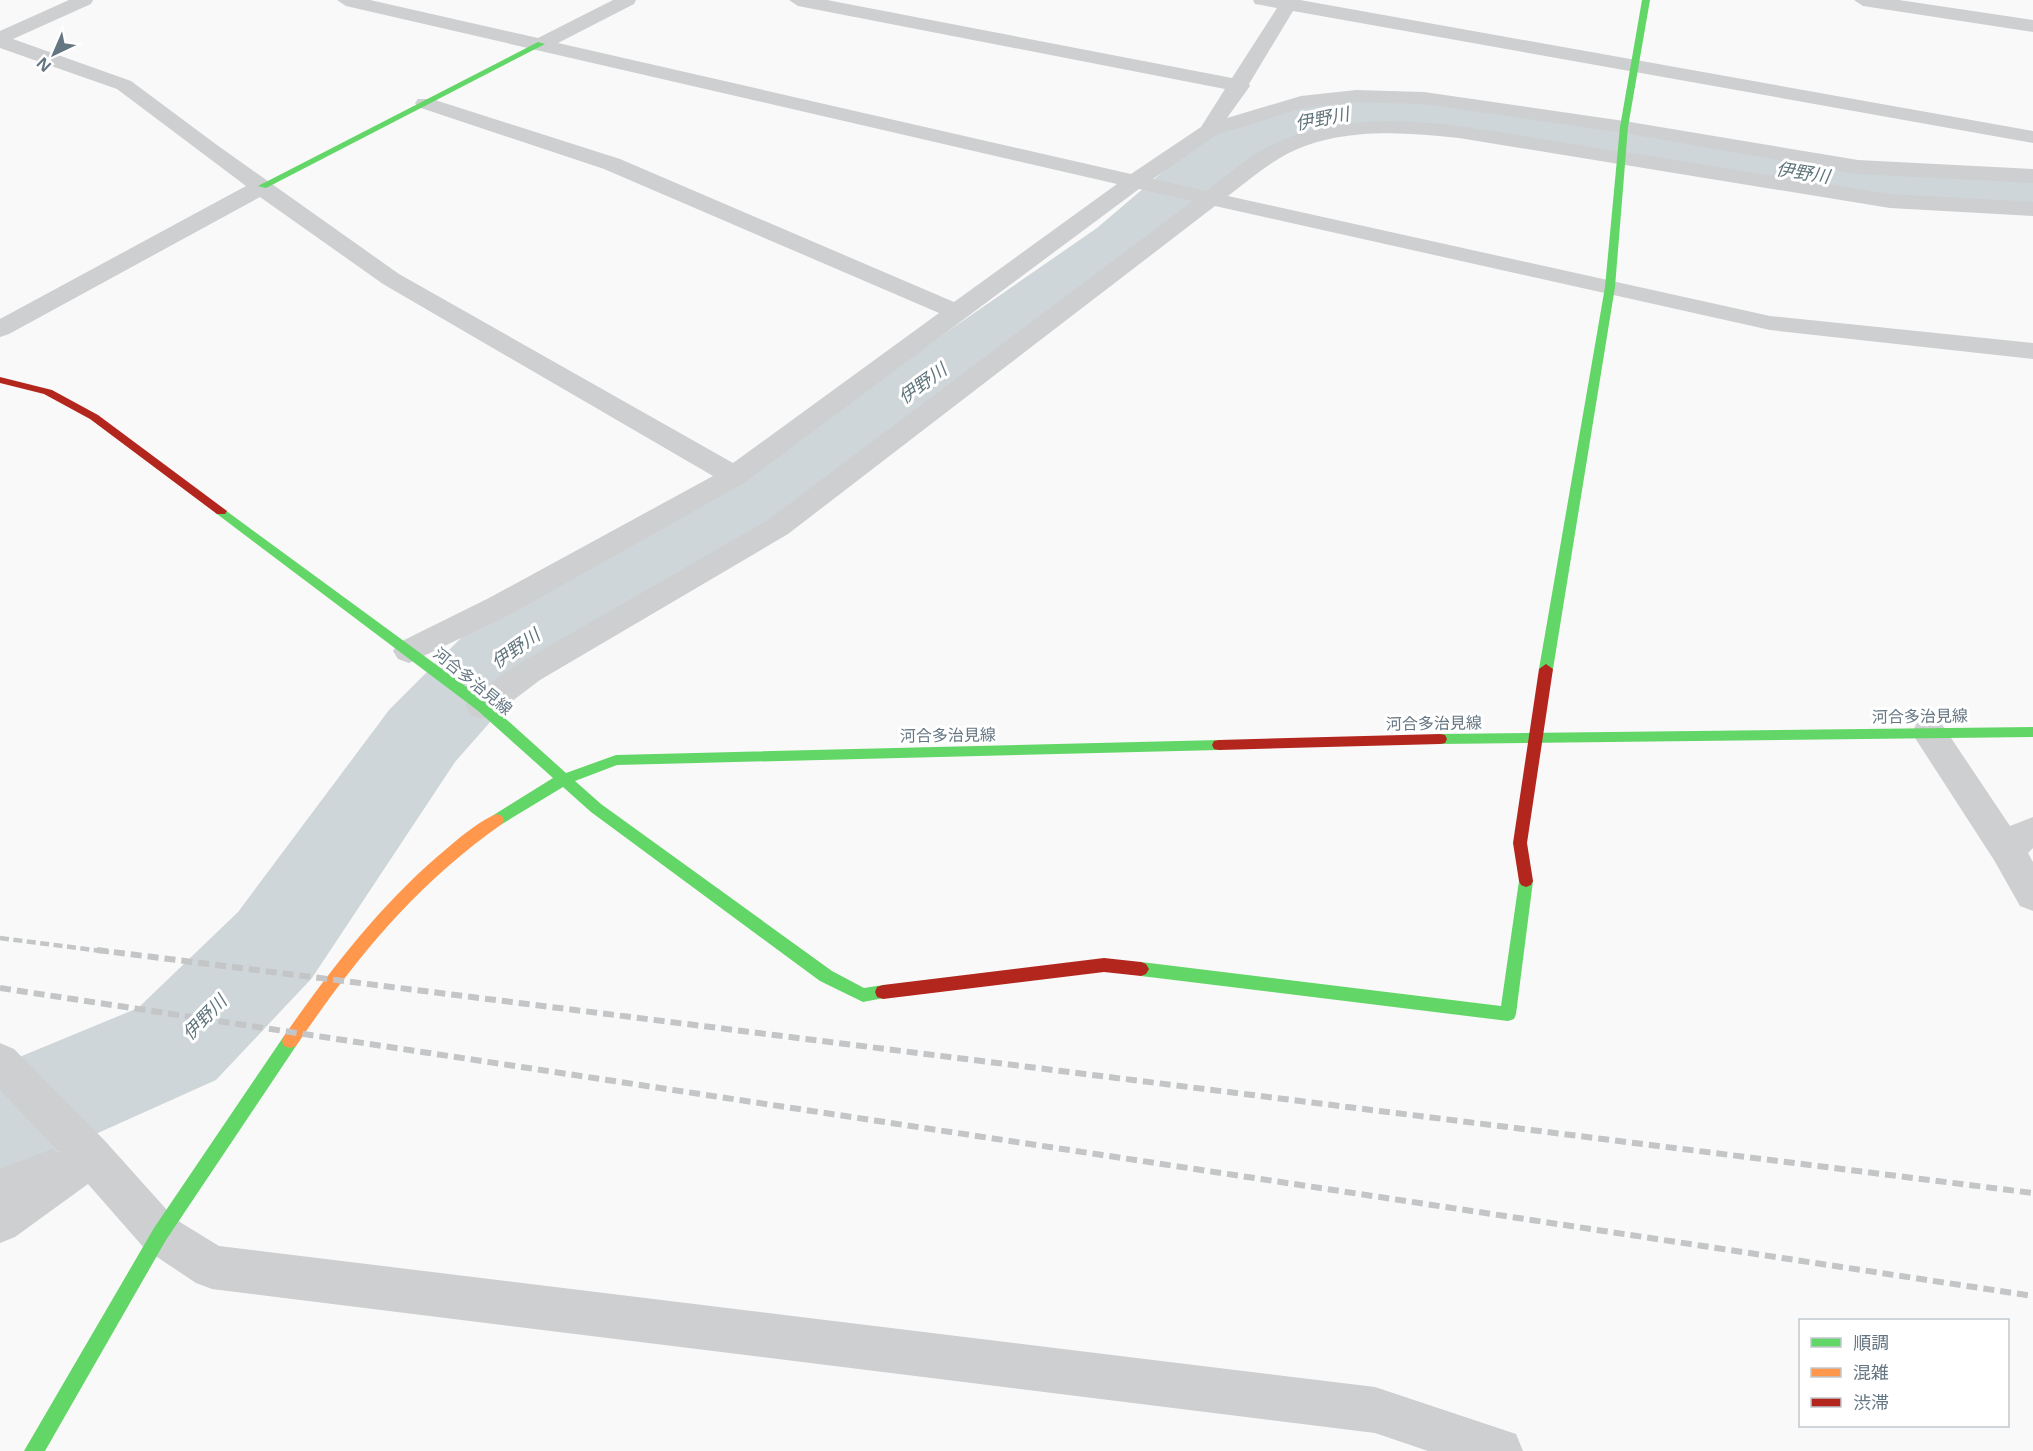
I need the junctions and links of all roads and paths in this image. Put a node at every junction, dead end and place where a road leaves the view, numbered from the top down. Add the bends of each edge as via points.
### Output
1 (84, 0) edge
2 (346, 0) edge
3 (627, 0) edge
4 (798, 0) edge
5 (1262, 0) edge
6 (1646, 0) edge
7 (1863, 0) edge
8 (1289, 2) edge
9 (2033, 26) edge
10 (0, 39) edge
11 (541, 44) junction
12 (1635, 66) junction
13 (1240, 86) junction
14 (425, 103) junction
15 (1624, 127) junction
16 (1209, 131) junction
17 (2033, 137) edge
18 (1622, 159) junction
19 (2033, 176) edge
20 (1135, 181) junction
21 (263, 186) junction
22 (1212, 199) junction
23 (2033, 209) edge
24 (1610, 287) junction
25 (957, 312) junction
26 (0, 329) edge
27 (2033, 351) edge
28 (0, 380) edge
29 (734, 476) junction
30 (409, 651) junction
31 (482, 706) junction
32 (1929, 732) junction
33 (2033, 732) edge
34 (1535, 737) junction
35 (562, 780) junction
36 (2020, 841) edge
37 (2033, 895) edge
38 (0, 1062) edge
39 (91, 1155) junction
40 (0, 1190) edge
41 (0, 1222) edge
42 (160, 1234) junction
43 (34, 1451) edge
44 (1499, 1451) edge

1 - 10 street
2 - 11 street
3 - 11 street
4 - 13 street
5 - 8 street
6 - 12 street
7 - 9 street
8 - 12 street
8 - 13 street
10 - 21 street via 124,85
11 - 14 street
11 - 20 street
12 - 15 street
12 - 17 street
13 - 16 street
14 - 21 street
14 - 25 street via 612,164
15 - 16 street via 1424,98 1356,96 1301,102
15 - 18 street
15 - 19 street via 1858,167
16 - 20 street
18 - 22 street via 1459,132 1364,127 1318,136 1278,150
18 - 23 street via 1890,201
18 - 24 street
20 - 22 street
20 - 25 street
21 - 26 street
21 - 29 street via 391,279
22 - 24 street
22 - 31 street via 778,527 529,672
24 - 27 street via 1770,323
24 - 34 street
25 - 29 street
28 - 30 street, 河合多治見線 via 48,392 94,417
29 - 30 street via 500,606
30 - 31 street, 河合多治見線
31 - 35 street, 河合多治見線
32 - 33 street, 河合多治見線
32 - 34 street, 河合多治見線
32 - 36 street
34 - 35 street, 河合多治見線 via 616,760
34 - 35 street via 1520,843 1527,884 1508,1014 1104,965 863,995 826,976
35 - 42 street via 491,824 425,876 388,914 331,980
36 - 37 street
38 - 39 street
39 - 40 street
39 - 41 street
39 - 42 street
42 - 43 street
42 - 44 street via 212,1267 1375,1410

